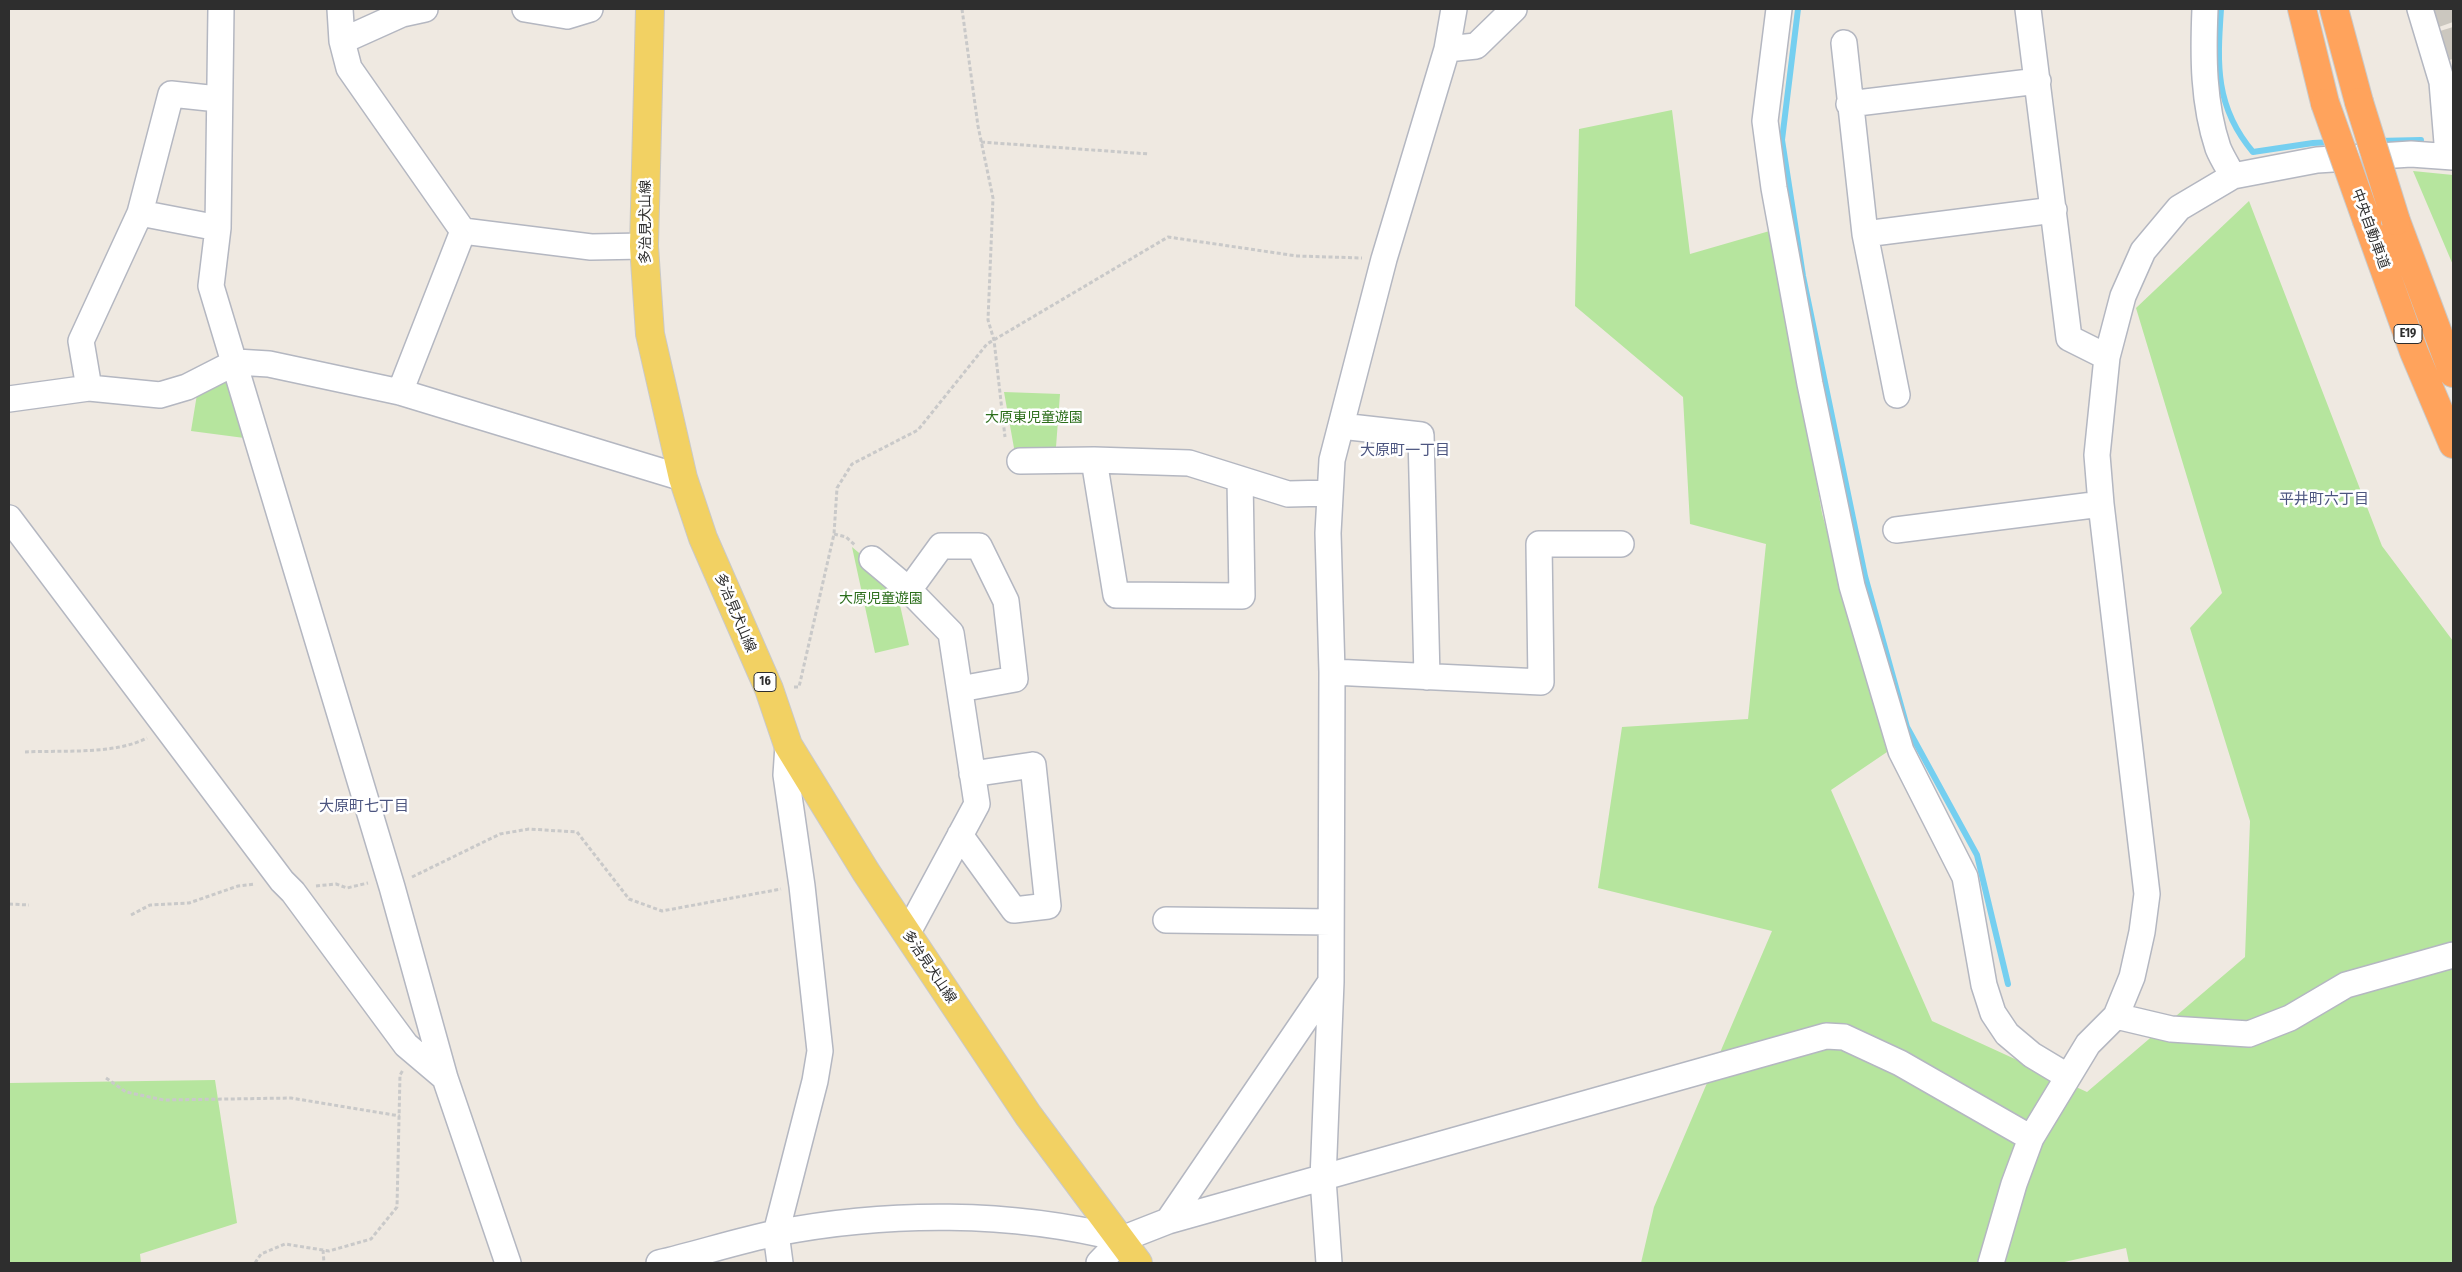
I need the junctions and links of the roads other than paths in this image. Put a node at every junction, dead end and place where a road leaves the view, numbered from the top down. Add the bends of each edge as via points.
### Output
1 (221, 9) edge
2 (340, 9) edge
3 (425, 9) edge
4 (525, 9) edge
5 (590, 9) edge
6 (650, 9) edge
7 (1454, 9) edge
8 (1514, 9) edge
9 (1780, 9) edge
10 (2028, 9) edge
11 (2205, 9) edge
12 (2302, 9) edge
13 (2334, 9) edge
14 (2420, 9) edge
15 (342, 41) junction
16 (1844, 43) dead end
17 (1447, 49) junction
18 (2038, 81) junction
19 (218, 99) junction
20 (1849, 104) junction
21 (2450, 156) edge
22 (2233, 176) junction
23 (2054, 210) junction
24 (140, 213) junction
25 (218, 228) junction
26 (463, 231) junction
27 (1865, 234) junction
28 (644, 246) junction
29 (2107, 358) junction
30 (236, 362) junction
31 (2453, 373) edge
32 (89, 388) junction
33 (400, 392) junction
34 (1897, 395) dead end
35 (9, 399) edge
36 (1341, 426) junction
37 (2453, 444) edge
38 (1094, 460) junction
39 (1020, 461) dead end
40 (683, 478) junction
41 (1240, 479) junction
42 (1330, 493) junction
43 (2101, 504) junction
44 (9, 518) edge
45 (1896, 530) dead end
46 (1621, 544) dead end
47 (872, 559) dead end
48 (909, 590) junction
49 (1332, 672) junction
50 (1427, 677) junction
51 (960, 689) junction
52 (788, 746) junction
53 (972, 774) junction
54 (960, 835) junction
55 (1166, 920) dead end
56 (1331, 922) junction
57 (907, 934) junction
58 (2453, 955) edge
59 (1331, 982) junction
60 (2116, 1016) junction
61 (2067, 1076) junction
62 (445, 1078) junction
63 (2031, 1138) junction
64 (1323, 1179) junction
65 (1168, 1221) junction
66 (776, 1233) junction
67 (1122, 1239) junction
68 (508, 1263) edge
69 (659, 1263) edge
70 (780, 1263) edge
71 (1099, 1263) edge
72 (1138, 1263) edge
73 (1328, 1263) edge
74 (1991, 1263) edge

1 - 19 street
2 - 15 street
3 - 15 street via 402,14
4 - 5 street via 567,16
6 - 28 main road, 多治見犬山線 / 16
7 - 17 street
8 - 17 street via 1476,46
9 - 61 street via 1765,121 1774,188 1852,586 1901,751 1965,877 1984,985 1993,1013 2008,1034 2026,1050
10 - 18 street
11 - 22 street via 2203,60 2208,106 2219,149
12 - 37 highway, 中央自動車道 / E19, bridge via 2325,103 2414,352
13 - 31 highway, 中央自動車道 / E19, bridge via 2396,221
14 - 21 street via 2442,82
15 - 26 street via 349,68
16 - 20 street
17 - 36 street via 1384,259
18 - 20 street
18 - 23 street
19 - 24 street via 171,94
19 - 25 street
20 - 27 street
21 - 22 street via 2411,154 2317,160
22 - 29 street via 2179,208 2143,251 2123,296
23 - 27 street
23 - 29 street via 2069,338
24 - 25 street
24 - 32 street via 81,341
25 - 30 street via 211,286
26 - 28 street via 591,247
26 - 33 street
27 - 34 street
28 - 40 main road, 多治見犬山線 / 16 via 650,334
29 - 43 street via 2097,455
30 - 32 street via 187,387 160,394
30 - 33 street via 268,364
30 - 62 street via 391,882
32 - 35 street
33 - 40 street
36 - 42 street via 1332,460
36 - 50 street via 1420,435
38 - 39 street
38 - 41 street via 1189,463
38 - 41 street via 1116,595 1242,596
40 - 52 main road, 多治見犬山線 / 16 via 703,538 769,690
41 - 42 street via 1288,494
42 - 49 street
43 - 45 street
43 - 60 street via 2146,894 2132,977
44 - 62 street via 414,1053
46 - 50 street via 1539,544 1541,682
47 - 48 street
48 - 51 street via 952,632
48 - 51 street via 941,546 979,546 1006,601 1015,679
49 - 50 street
49 - 56 street
51 - 53 street
52 - 57 main road, 多治見犬山線 / 16
52 - 66 street via 786,775 820,1051
53 - 54 street via 976,804
53 - 54 street via 1033,765 1048,906 1014,910
54 - 57 street
55 - 56 street
56 - 59 street
57 - 67 main road, 多治見犬山線 / 16 via 1028,1115
58 - 60 street via 2346,985 2290,1018 2249,1034 2171,1029
59 - 64 street
59 - 65 street
60 - 61 street via 2088,1044
61 - 63 street
62 - 68 street
63 - 64 street via 1883,1055 1844,1037 1826,1036
63 - 74 street
64 - 65 street
64 - 73 street
65 - 67 street
66 - 67 street via 886,1219 940,1218 1032,1222
66 - 69 street
66 - 70 street
67 - 71 street
67 - 72 main road, 多治見犬山線 / 16

